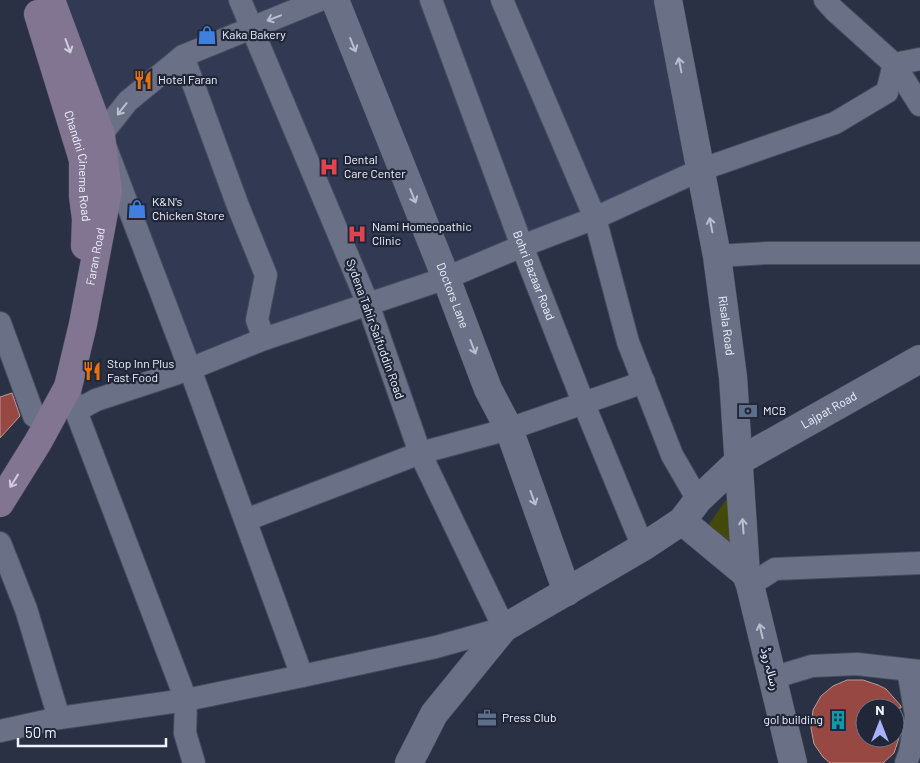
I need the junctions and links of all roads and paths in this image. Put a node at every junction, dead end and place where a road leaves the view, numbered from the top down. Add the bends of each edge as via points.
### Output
1 (33, 0) edge
2 (51, 0) edge
3 (240, 0) edge
4 (320, 0) edge
5 (335, 0) edge
6 (431, 0) edge
7 (502, 0) edge
8 (668, 0) edge
9 (825, 0) edge
10 (252, 27) junction
11 (183, 56) junction
12 (920, 59) edge
13 (894, 64) junction
14 (920, 105) edge
15 (101, 135) junction
16 (700, 170) junction
17 (595, 218) junction
18 (522, 246) junction
19 (920, 253) edge
20 (717, 256) junction
21 (446, 278) junction
22 (368, 304) junction
23 (0, 323) edge
24 (264, 339) junction
25 (920, 359) edge
26 (190, 368) junction
27 (644, 382) junction
28 (72, 399) junction
29 (583, 402) junction
30 (34, 416) junction
31 (509, 429) junction
32 (420, 453) junction
33 (739, 461) junction
34 (0, 469) edge
35 (0, 503) edge
36 (690, 510) junction
37 (246, 520) junction
38 (0, 542) edge
39 (643, 547) junction
40 (920, 563) edge
41 (748, 580) junction
42 (567, 592) junction
43 (504, 628) junction
44 (914, 670) edge
45 (302, 676) junction
46 (772, 678) junction
47 (186, 700) junction
48 (59, 718) junction
49 (0, 731) edge
50 (794, 761) edge
51 (194, 763) edge
52 (409, 763) edge
53 (906, 763) edge

1 - 30 main road, Chandni Cinema Road via 83,160 86,219 85,252 75,314 65,348
2 -> 15 main road, Faran Road
3 - 10 street, Sydena Tahir Saifuddin Road
4 -> 10 street
5 -> 21 street, Doctors Lane
6 - 18 street, Bohri Bazaar Road
7 - 17 street
16 -> 8 street, Risala Road
9 - 13 street
10 - 11 street
10 - 22 street, Sydena Tahir Saifuddin Road
11 -> 15 street via 128,101
11 - 24 street via 266,275 257,320
12 - 13 street
13 - 14 street
13 - 16 street via 887,92 835,123
15 - 26 street
15 - 28 main road, Faran Road via 108,192
16 - 17 street
20 -> 16 street, Risala Road
17 - 18 street
17 - 27 street via 628,342
18 - 21 street
18 - 29 street, Bohri Bazaar Road
19 - 20 street
20 - 33 street, Risala Road
21 - 22 street
21 -> 31 street, Doctors Lane via 488,389
22 - 24 street
22 - 32 street, Sydena Tahir Saifuddin Road
23 - 30 street
24 - 26 street
25 - 33 street, Lajpat Road
26 - 28 street via 96,400
26 - 37 street
27 - 29 street
27 - 36 street
28 -> 35 main road, Faran Road via 38,442
28 - 47 street
29 - 31 street
29 - 39 street, Bohri Bazaar Road
30 - 34 main road, Chandni Cinema Road
31 - 32 street
31 -> 42 street, Doctors Lane
32 - 37 street
32 - 43 street, Sydena Tahir Saifuddin Road
33 - 36 street, Lajpat Road
41 -> 33 street, Risala Road
36 - 39 street, Lajpat Road
36 - 41 street
37 - 45 street
38 - 48 street via 26,609
39 - 42 street, Lajpat Road
40 - 41 street via 775,569
46 -> 41 street, رسالہ روڈ
42 - 43 street, Lajpat Road
43 - 45 street via 436,648
43 - 52 street via 434,714
44 - 46 street via 857,664 812,666
44 - 53 street via 916,716
45 - 47 street
46 - 50 street, رسالہ روڈ
47 - 48 street
47 - 51 street via 186,733
48 - 49 street

